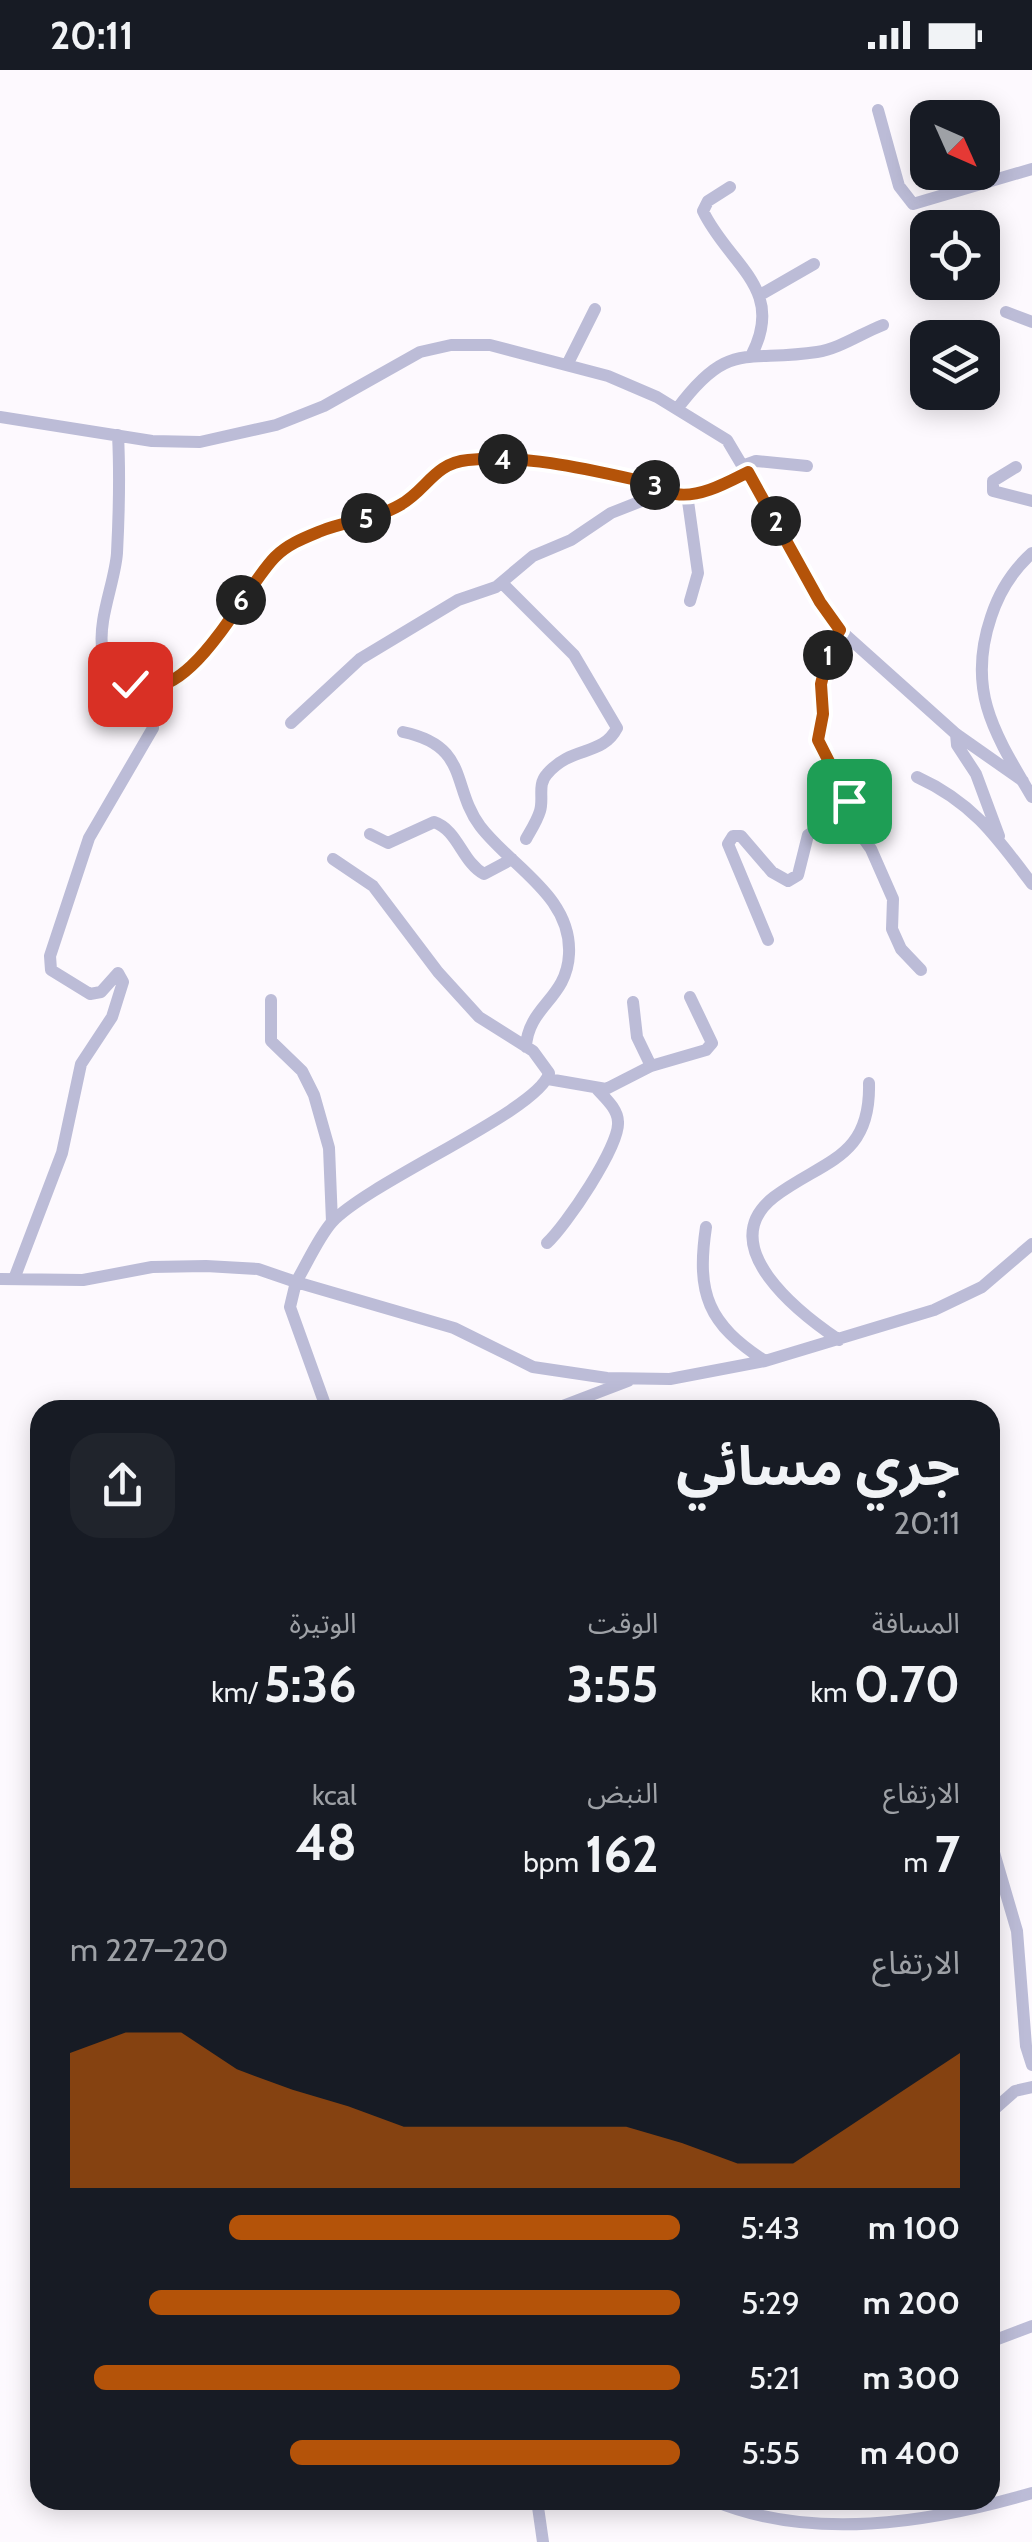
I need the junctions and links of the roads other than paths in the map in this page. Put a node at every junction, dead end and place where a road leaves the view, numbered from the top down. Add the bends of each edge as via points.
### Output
1 (878, 110) dead end
2 (1032, 169) edge
3 (730, 187) dead end
4 (814, 264) dead end
5 (760, 295) junction
6 (595, 309) dead end
7 (1006, 312) dead end
8 (1032, 322) edge
9 (883, 325) dead end
10 (752, 354) junction
11 (568, 363) junction
12 (677, 409) junction
13 (0, 418) edge
14 (118, 435) junction
15 (807, 466) dead end
16 (1016, 467) dead end
17 (746, 468) junction
18 (681, 494) junction
19 (1032, 501) edge
20 (1031, 553) edge
21 (502, 583) junction
22 (690, 601) dead end
23 (840, 630) junction
24 (154, 687) junction
25 (291, 723) dead end
26 (403, 732) dead end
27 (956, 734) junction
28 (917, 777) dead end
29 (1023, 782) junction
30 (1032, 797) edge
31 (845, 813) junction
32 (370, 834) dead end
33 (526, 840) dead end
34 (1001, 841) junction
35 (332, 859) dead end
36 (512, 859) junction
37 (1032, 884) edge
38 (768, 940) dead end
39 (922, 970) dead end
40 (690, 997) dead end
41 (270, 1000) dead end
42 (634, 1002) dead end
43 (526, 1047) junction
44 (651, 1066) junction
45 (548, 1079) junction
46 (869, 1084) dead end
47 (597, 1089) junction
48 (332, 1222) junction
49 (706, 1227) dead end
50 (547, 1243) dead end
51 (1032, 1244) edge
52 (7, 1279) edge
53 (296, 1282) junction
54 (839, 1340) junction
55 (765, 1360) junction
56 (630, 1380) junction
57 (323, 1400) edge
58 (578, 1400) edge
59 (1000, 1869) edge
60 (1026, 1982) edge
61 (1032, 2065) edge
62 (1032, 2087) edge
63 (1000, 2105) edge
64 (1032, 2326) edge
65 (1000, 2338) edge
66 (1032, 2493) edge
67 (1000, 2501) edge
68 (538, 2510) edge
69 (730, 2510) edge
70 (966, 2510) edge
71 (543, 2542) edge

1 - 2 street via 899,186 913,204
3 - 5 street via 708,200 703,212
4 - 5 street
5 - 10 street via 765,318
6 - 11 street
7 - 8 street
9 - 10 street via 818,352
10 - 12 street via 716,368
11 - 12 street
11 - 14 street via 490,345 451,345 420,352 324,406 227,438 186,444
12 - 17 street via 727,440
13 - 14 street
14 - 24 street via 117,554 103,612 103,650 130,684
15 - 17 street via 756,462
16 - 19 street via 993,481 993,491
17 - 18 street
17 - 23 street
18 - 21 street via 611,514 533,556
18 - 22 street via 698,573
18 - 24 street via 558,465 502,459 445,465 398,506 287,547 198,660
20 - 29 street via 996,602 979,669 988,714
21 - 25 street via 458,600 360,660
21 - 33 street via 574,655 616,728 599,748 572,753 550,770
23 - 27 street
23 - 31 street via 821,684 818,740 846,790
24 - 52 street via 153,728 89,838 50,956 51,970 90,994 118,973 123,982 112,1017 82,1064 62,1152
26 - 36 street via 434,742 455,765 477,822
27 - 29 street
27 - 34 street
28 - 34 street via 958,797
29 - 30 street
31 - 38 street via 808,835 798,875 788,880 772,872 741,836 729,840
31 - 39 street via 871,849 893,899 892,929 901,949
32 - 36 street via 388,843 434,822 484,874
34 - 37 street
35 - 43 street via 373,886 479,1018
36 - 43 street via 553,901 570,950 561,990 529,1024
40 - 44 street via 712,1043
41 - 48 street via 272,1040 307,1078 329,1148
42 - 44 street via 637,1037
43 - 45 street via 545,1065
44 - 47 street
45 - 47 street
45 - 48 street via 498,1120 407,1168
46 - 54 street via 868,1119 854,1142 836,1161 772,1198 754,1238 775,1288
47 - 50 street via 615,1111 616,1136 562,1230
48 - 53 street
49 - 55 street via 704,1285 716,1320
51 - 54 street via 960,1299
52 - 53 street via 83,1280 165,1266 238,1266
53 - 56 street via 454,1328 533,1368
53 - 57 street via 290,1307
54 - 55 street
55 - 56 street
56 - 58 street
59 - 60 street
60 - 61 street
62 - 63 street
64 - 65 street
66 - 67 street
68 - 71 street
69 - 70 street via 800,2531 838,2534

